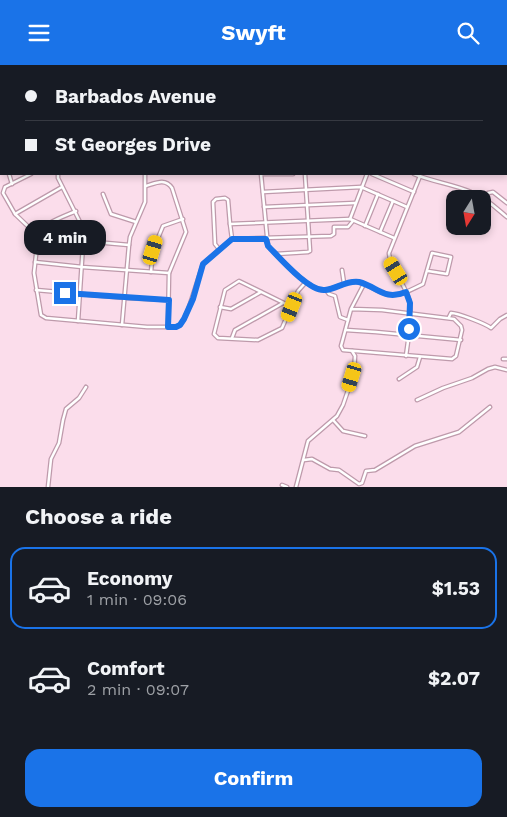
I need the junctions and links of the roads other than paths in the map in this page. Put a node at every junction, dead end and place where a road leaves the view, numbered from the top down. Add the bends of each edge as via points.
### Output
1 (9, 175) edge
2 (29, 175) edge
3 (58, 175) edge
4 (145, 175) edge
5 (261, 175) edge
6 (305, 175) edge
7 (367, 175) edge
8 (374, 175) edge
9 (417, 175) edge
10 (420, 176) junction
11 (12, 183) junction
12 (146, 186) junction
13 (62, 187) junction
14 (361, 187) junction
15 (306, 189) junction
16 (467, 190) edge
17 (263, 192) junction
18 (414, 192) junction
19 (491, 192) edge
20 (104, 194) dead end
21 (378, 194) junction
22 (393, 201) junction
23 (355, 203) junction
24 (507, 203) edge
25 (491, 204) edge
26 (307, 205) junction
27 (264, 207) junction
28 (408, 207) junction
29 (76, 211) junction
30 (15, 214) junction
31 (507, 217) edge
32 (182, 219) junction
33 (351, 220) junction
34 (308, 221) junction
35 (136, 222) junction
36 (265, 223) junction
37 (230, 224) junction
38 (365, 226) junction
39 (380, 232) junction
40 (38, 236) junction
41 (309, 237) junction
42 (394, 238) junction
43 (232, 239) junction
44 (266, 239) junction
45 (84, 241) junction
46 (129, 245) junction
47 (219, 249) junction
48 (276, 254) junction
49 (35, 261) junction
50 (82, 267) junction
51 (126, 271) junction
52 (342, 271) dead end
53 (428, 271) junction
54 (151, 272) junction
55 (169, 273) junction
56 (306, 282) junction
57 (344, 283) junction
58 (364, 284) junction
59 (36, 290) junction
60 (326, 290) junction
61 (261, 292) junction
62 (406, 292) junction
63 (80, 294) junction
64 (124, 298) junction
65 (169, 300) junction
66 (283, 303) junction
67 (220, 307) junction
68 (292, 307) junction
69 (351, 309) junction
70 (410, 314) junction
71 (507, 315) edge
72 (449, 317) junction
73 (78, 321) junction
74 (348, 321) junction
75 (122, 325) junction
76 (168, 327) junction
77 (346, 330) junction
78 (408, 335) junction
79 (232, 338) junction
80 (461, 340) junction
81 (351, 350) junction
82 (406, 356) junction
83 (420, 357) junction
84 (503, 359) dead end
85 (507, 359) edge
86 (507, 370) edge
87 (399, 379) dead end
88 (86, 387) dead end
89 (417, 400) dead end
90 (490, 407) dead end
91 (333, 420) junction
92 (364, 436) dead end
93 (304, 459) junction
94 (362, 483) junction
95 (282, 485) dead end
96 (48, 487) edge
97 (287, 487) edge
98 (296, 487) edge
99 (361, 487) edge

1 - 11 street
2 - 11 street
3 - 13 street
4 - 12 street
5 - 17 street
6 - 15 street
7 - 14 street
8 - 18 street
9 - 10 street
10 - 16 street
10 - 18 street
11 - 30 street via 3,193
12 - 32 street via 168,183
12 - 35 street via 145,202
13 - 29 street
13 - 30 street
14 - 15 street
14 - 21 street
14 - 23 street
15 - 17 street
15 - 26 street
17 - 27 street
18 - 28 street
19 - 24 street
20 - 35 street via 111,214
21 - 22 street
21 - 38 street
22 - 28 street
22 - 39 street
23 - 26 street
23 - 33 street
25 - 31 street
26 - 27 street
26 - 34 street
27 - 36 street
28 - 42 street
29 - 40 street via 45,227
29 - 45 street via 84,229
30 - 40 street
32 - 54 street via 163,226 153,250
32 - 55 street via 186,232
33 - 34 street
33 - 38 street
33 - 41 street via 348,227 334,227 333,235
34 - 36 street
34 - 41 street
35 - 46 street
36 - 37 street
36 - 44 street
37 - 43 street
37 - 47 street via 228,200 216,199 213,202 214,243
38 - 39 street
39 - 42 street
40 - 45 street
40 - 49 street
41 - 44 street
41 - 48 street via 308,253
42 - 62 street via 389,257
43 - 44 street
43 - 47 street
44 - 48 street
45 - 46 street
45 - 50 street
46 - 51 street
47 - 76 street via 203,264 184,319 176,327
48 - 56 street
49 - 50 street
49 - 59 street
50 - 51 street
50 - 63 street
51 - 54 street
51 - 64 street
52 - 57 street
53 - 53 street via 432,253 451,257 447,274
53 - 62 street via 423,284
54 - 55 street
55 - 65 street
56 - 60 street via 319,290
56 - 68 street via 298,291
57 - 58 street
57 - 60 street
58 - 62 street via 388,295
58 - 69 street
59 - 63 street
59 - 73 street via 42,315 46,318
60 - 74 street via 335,295 340,317
61 - 66 street
61 - 67 street via 231,309
61 - 67 street via 239,281 225,290
62 - 70 street
63 - 64 street
63 - 73 street
64 - 65 street
64 - 75 street
65 - 76 street
66 - 68 street
66 - 79 street via 235,330
67 - 79 street via 215,336
68 - 79 street via 280,329 258,340
69 - 70 street
69 - 74 street
70 - 72 street
70 - 78 street
71 - 72 street via 491,329 485,323 456,313
72 - 80 street via 461,326
73 - 75 street
74 - 77 street
75 - 76 street
77 - 78 street
77 - 81 street via 341,346 343,350
78 - 80 street
78 - 82 street
80 - 83 street via 454,358
81 - 82 street
81 - 91 street via 356,358 354,373 343,405
82 - 83 street
83 - 87 street via 417,367
84 - 85 street
86 - 89 street via 488,369
88 - 96 street via 66,409 59,443 51,459
90 - 94 street via 459,432 415,446 375,470 366,471
91 - 92 street via 343,431
91 - 93 street via 308,441
93 - 94 street via 339,469
93 - 98 street
94 - 99 street
95 - 97 street

